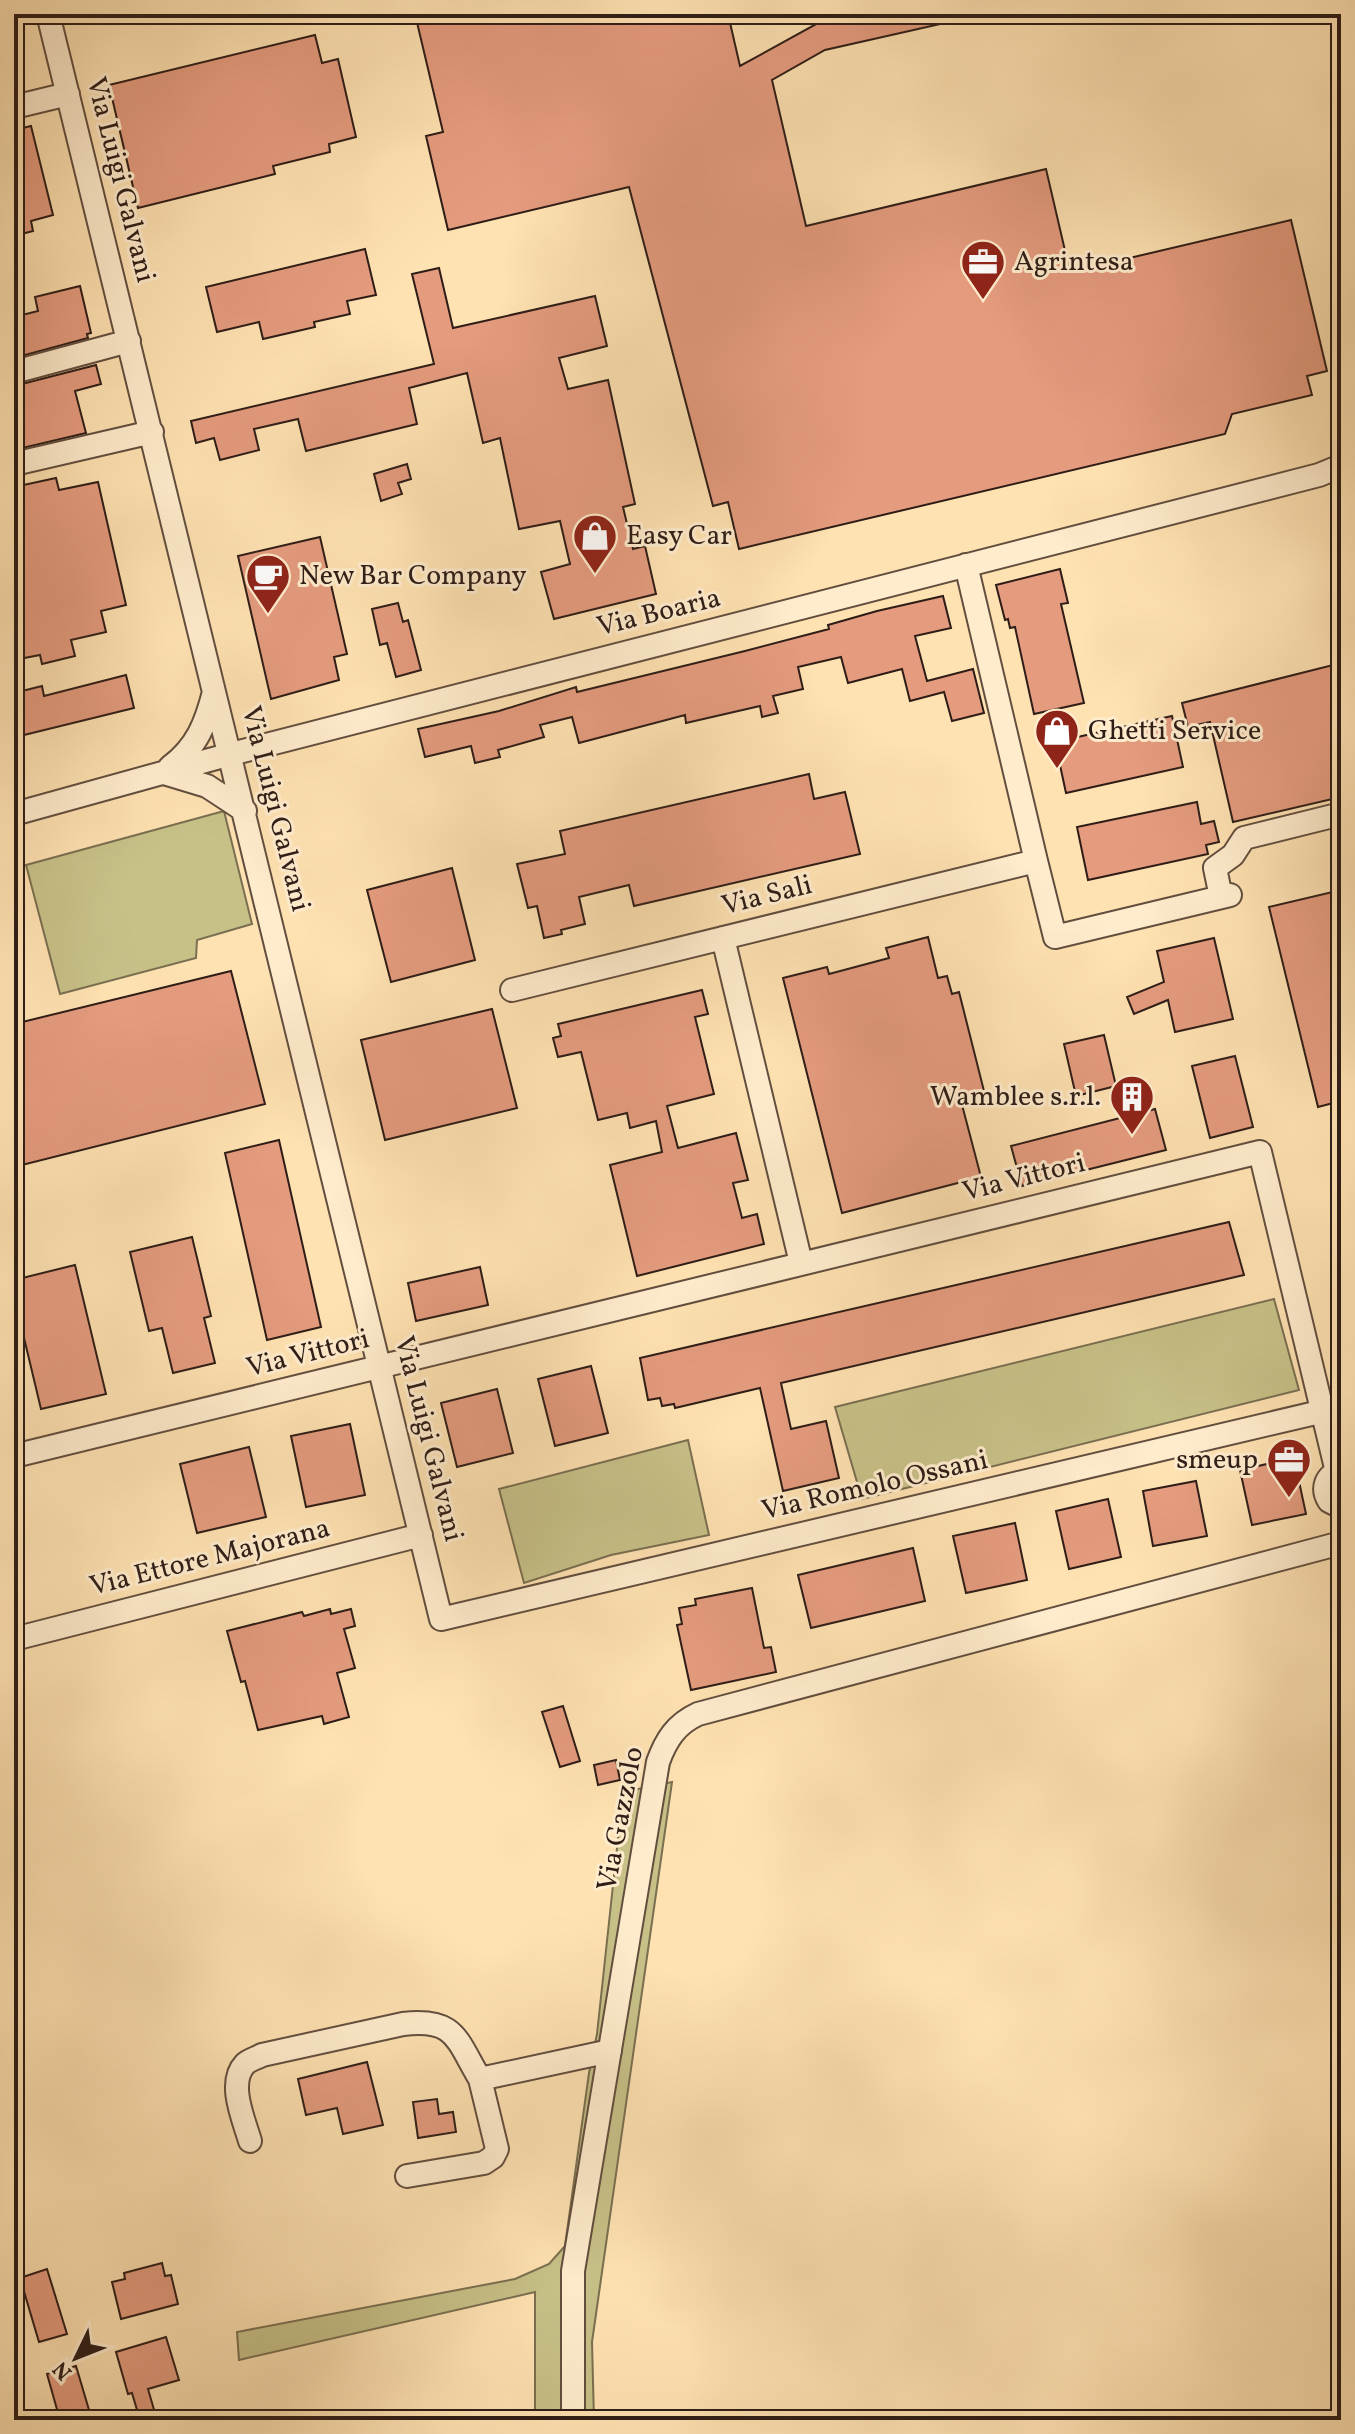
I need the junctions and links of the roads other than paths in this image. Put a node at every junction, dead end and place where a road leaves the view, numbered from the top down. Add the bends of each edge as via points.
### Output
1 (48, 14) edge
2 (68, 94) junction
3 (14, 107) edge
4 (129, 341) junction
5 (14, 372) edge
6 (152, 432) junction
7 (14, 464) edge
8 (1341, 466) edge
9 (1330, 477) edge
10 (966, 565) junction
11 (215, 690) junction
12 (231, 754) junction
13 (163, 773) junction
14 (245, 811) junction
15 (14, 814) edge
16 (1341, 814) edge
17 (1036, 861) junction
18 (723, 938) junction
19 (512, 990) dead end
20 (801, 1263) junction
21 (380, 1368) junction
22 (1332, 1409) edge
23 (14, 1456) edge
24 (1339, 1471) edge
25 (1341, 1507) edge
26 (421, 1535) junction
27 (1341, 1543) edge
28 (441, 1619) joint
29 (14, 1639) edge
30 (610, 2051) junction
31 (480, 2079) junction
32 (250, 2141) dead end
33 (407, 2176) dead end
34 (573, 2420) edge

1 - 2 street, Via Luigi Galvani
2 - 3 street
2 - 4 street, Via Luigi Galvani
4 - 5 street
4 - 6 street, Via Luigi Galvani
6 - 7 street
6 - 11 street, Via Luigi Galvani
8 - 9 street, Via Boaria
9 - 10 street, Via Boaria
10 - 12 street, Via Boaria
10 - 17 street
11 - 12 street, Via Luigi Galvani
11 - 13 street via 194,745
12 - 13 street, Via Boaria
12 - 14 street, Via Luigi Galvani
13 - 14 street via 207,786
13 - 15 street, Via Boaria
14 - 21 street, Via Luigi Galvani
16 - 17 street via 1244,838 1215,868 1226,896 1055,937
17 - 18 street, Via Sali
18 - 19 street, Via Sali
18 - 20 street
20 - 21 street, Via Vittori
20 - 22 street, Via Vittori via 1260,1152
21 - 23 street, Via Vittori
21 - 26 street, Via Luigi Galvani
22 - 24 street
22 - 28 street, Via Romolo Ossani
24 - 25 street via 1324,1490 1329,1501
26 - 28 street, Via Luigi Galvani
26 - 29 street, Via Ettore Majorana
27 - 30 street, Via Gazzolo via 687,1719 669,1737 658,1762
30 - 31 street
30 - 34 street, Via Gazzolo via 573,2271
31 - 32 street via 456,2038 443,2026 426,2021 262,2055 246,2062 236,2086
31 - 33 street via 497,2149 493,2157

